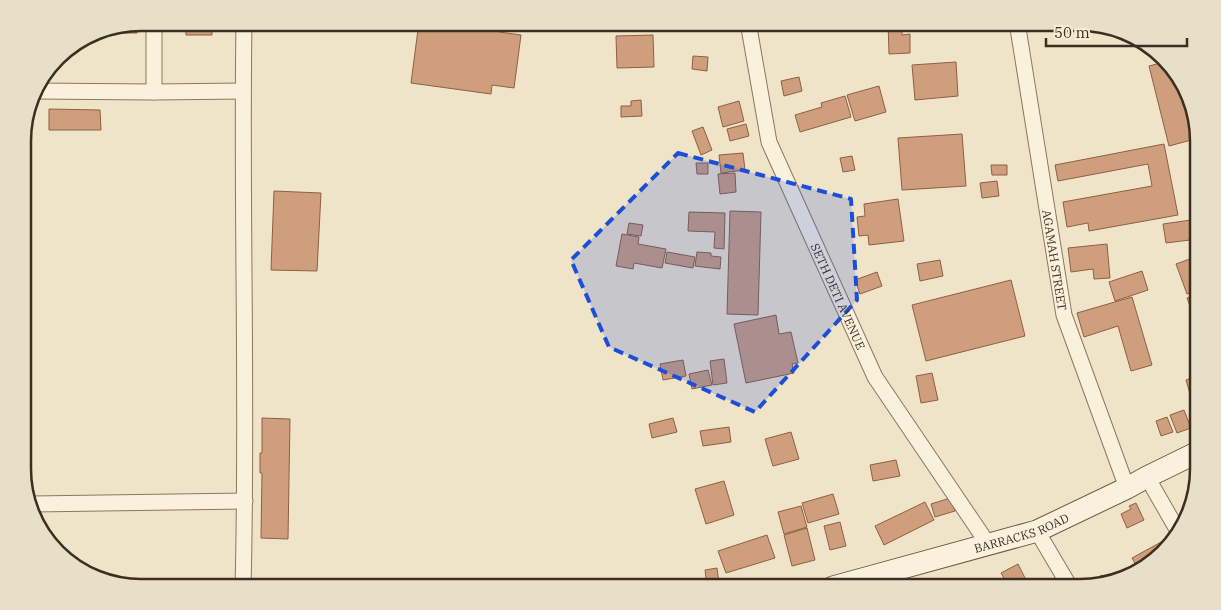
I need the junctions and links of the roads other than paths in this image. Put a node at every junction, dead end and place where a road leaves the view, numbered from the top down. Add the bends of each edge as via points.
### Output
1 (154, 31) edge
2 (244, 31) edge
3 (750, 31) edge
4 (1018, 31) edge
5 (44, 91) edge
6 (243, 91) junction
7 (154, 92) junction
8 (1190, 456) edge
9 (1147, 477) junction
10 (1127, 488) junction
11 (245, 501) junction
12 (37, 504) edge
13 (1174, 524) edge
14 (1037, 531) junction
15 (988, 544) junction
16 (243, 579) edge
17 (863, 579) edge
18 (1065, 579) edge

1 - 7 street
2 - 6 street
3 - 15 street, SETH DETI AVENUE via 769,142 875,377
4 - 10 street, AGAMAH STREET via 1064,315
5 - 7 street
6 - 7 street
6 - 11 street
8 - 9 street, BARRACKS ROAD
9 - 10 street, BARRACKS ROAD
9 - 13 street
10 - 14 street, BARRACKS ROAD
11 - 12 street
11 - 16 street
14 - 15 street, BARRACKS ROAD
14 - 18 street
15 - 17 street, BARRACKS ROAD

